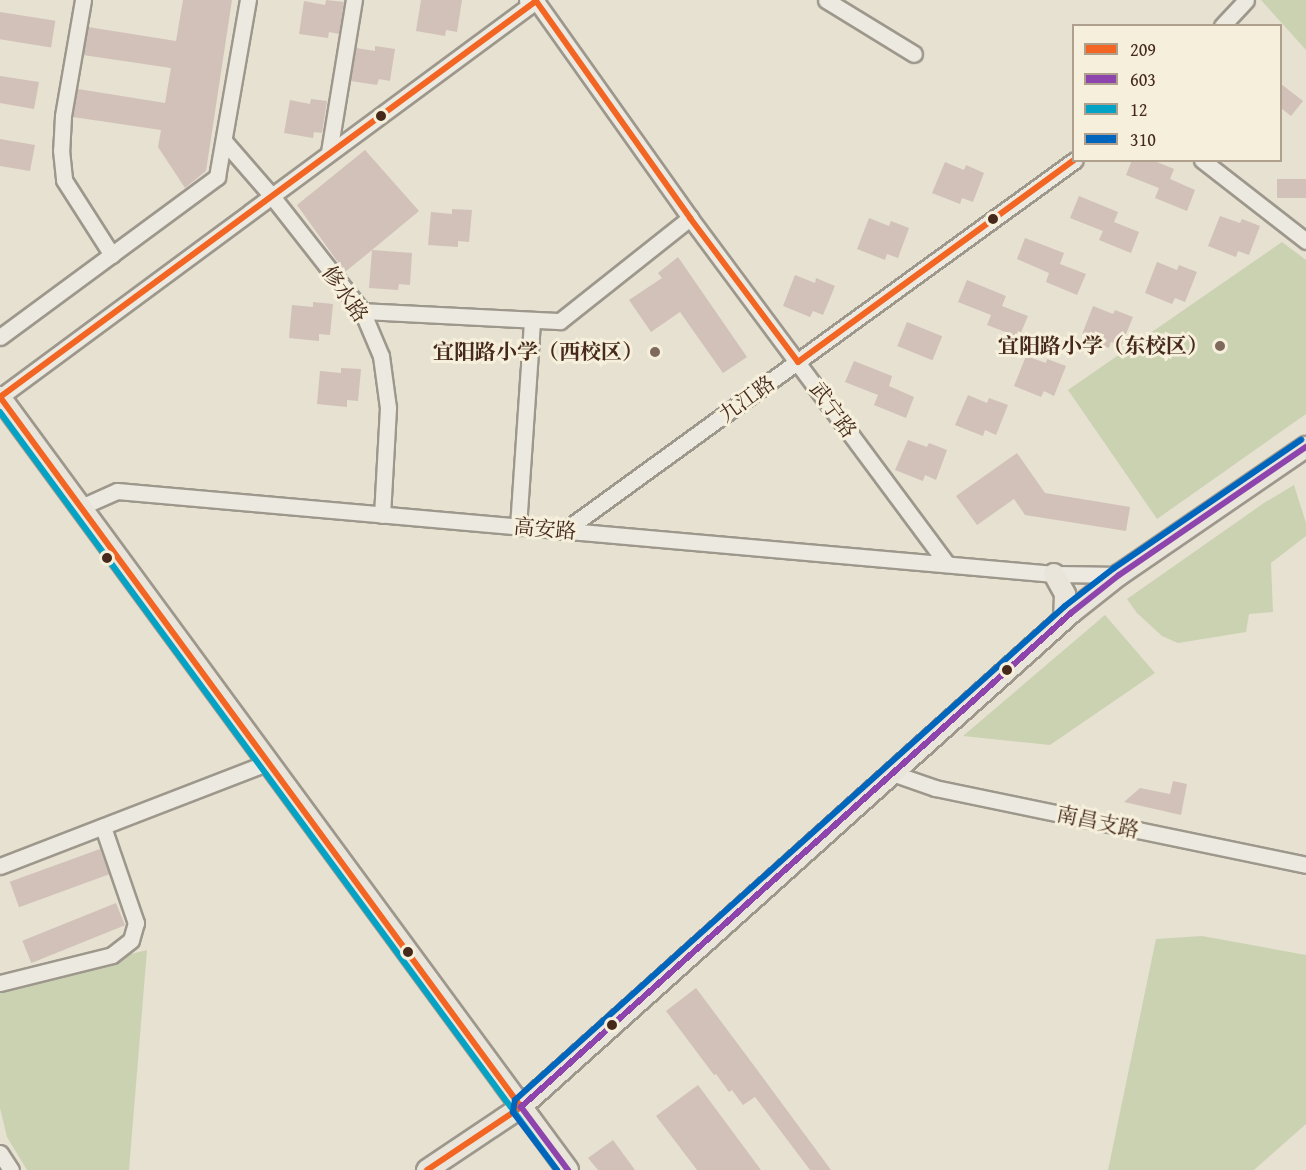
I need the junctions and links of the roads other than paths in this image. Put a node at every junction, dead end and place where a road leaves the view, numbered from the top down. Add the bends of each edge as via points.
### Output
1 (83, 0) edge
2 (248, 0) edge
3 (354, 0) edge
4 (533, 0) edge
5 (826, 0) edge
6 (1246, 0) edge
7 (1224, 24) edge
8 (914, 54) dead end
9 (224, 141) junction
10 (329, 152) junction
11 (1072, 162) edge
12 (1205, 162) edge
13 (271, 195) junction
14 (690, 218) junction
15 (1306, 241) edge
16 (112, 255) junction
17 (362, 312) junction
18 (532, 320) junction
19 (0, 338) edge
20 (798, 363) junction
21 (0, 397) edge
22 (1306, 447) edge
23 (81, 507) junction
24 (382, 515) junction
25 (518, 526) junction
26 (564, 531) junction
27 (947, 564) junction
28 (1054, 574) junction
29 (1119, 575) junction
30 (1064, 618) junction
31 (269, 762) junction
32 (892, 773) junction
33 (103, 827) junction
34 (1306, 865) edge
35 (0, 866) edge
36 (0, 983) edge
37 (521, 1107) junction
38 (0, 1153) edge
39 (11, 1170) edge
40 (428, 1170) edge
41 (568, 1170) edge

1 - 16 street via 63,116 64,180
2 - 9 street
3 - 10 street
4 - 10 street
4 - 14 street, 武宁路
5 - 8 street
6 - 7 street
9 - 13 street, 修水路
9 - 16 street via 217,177
10 - 13 street
11 - 20 street, 九江路
12 - 15 street
13 - 17 street, 修水路
13 - 21 street
14 - 18 street via 560,321
14 - 20 street, 武宁路
16 - 19 street
17 - 18 street
17 - 24 street, 修水路 via 381,356 387,408
18 - 25 street
20 - 26 street, 九江路
20 - 27 street, 武宁路
21 - 23 main road
22 - 29 main road
23 - 24 street, 高安路 via 117,491
23 - 31 main road
24 - 25 street, 高安路
25 - 26 street, 高安路
26 - 27 street, 高安路
27 - 28 street, 高安路
28 - 29 street, 高安路
28 - 30 main road via 1065,594
29 - 30 main road
30 - 32 main road
31 - 33 street
31 - 37 main road
32 - 34 street, 南昌支路 via 935,788
32 - 37 main road
33 - 35 street
33 - 36 street via 136,923 131,940 112,955
37 - 40 main road
37 - 41 main road
38 - 39 street

